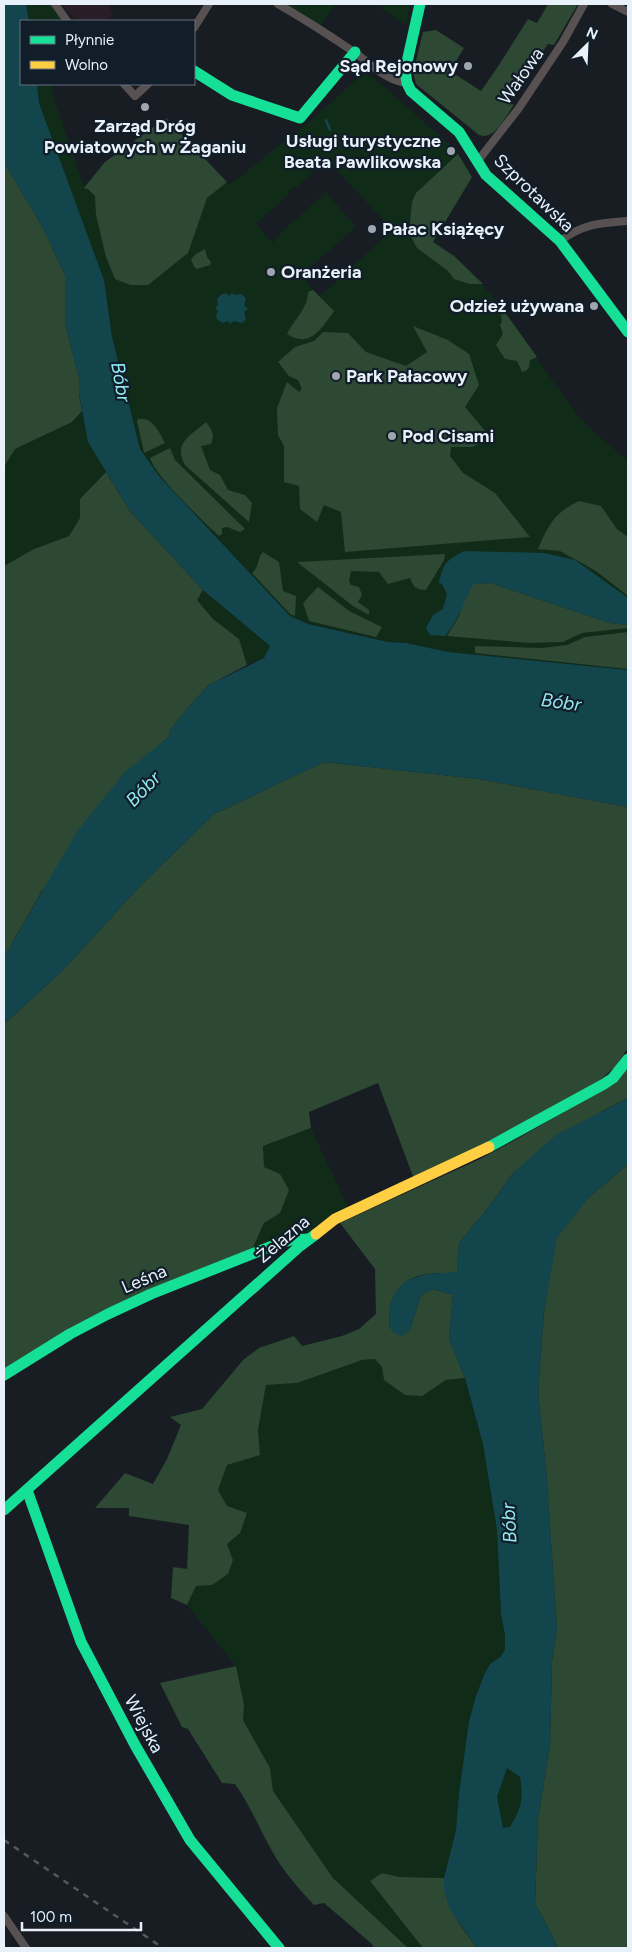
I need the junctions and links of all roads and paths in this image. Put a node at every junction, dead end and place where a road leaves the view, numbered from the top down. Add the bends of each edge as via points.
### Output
1 (55, 4) edge
2 (209, 4) edge
3 (278, 4) edge
4 (420, 4) edge
5 (584, 4) edge
6 (612, 4) edge
7 (628, 12) edge
8 (66, 20) edge
9 (195, 26) edge
10 (355, 52) junction
11 (195, 72) edge
12 (406, 83) junction
13 (125, 85) edge
14 (147, 85) edge
15 (477, 162) junction
16 (628, 221) edge
17 (560, 241) junction
18 (628, 332) edge
19 (628, 1059) edge
20 (309, 1239) junction
21 (4, 1375) edge
22 (27, 1490) junction
23 (4, 1510) edge
24 (4, 1916) edge
25 (26, 1948) edge
26 (279, 1948) edge

1 - 8 street
2 - 9 street
3 - 10 street
4 - 12 street via 405,68
5 - 15 street, Wałowa via 519,108
6 - 7 street
10 - 11 street via 300,118 232,94
10 - 12 street via 384,74
12 - 15 street, Szprotawska via 415,95 459,132
13 - 14 street via 135,96
15 - 17 street, Szprotawska via 486,175
16 - 17 street via 586,226
17 - 18 street, Szprotawska
19 - 20 street, Żelazna via 604,1084 500,1142 334,1219
20 - 21 street, Leśna via 277,1244 151,1294 86,1325
20 - 22 street, Żelazna
22 - 23 street, Żelazna
22 - 26 street, Wiejska via 81,1642 134,1745 190,1840
24 - 25 street

